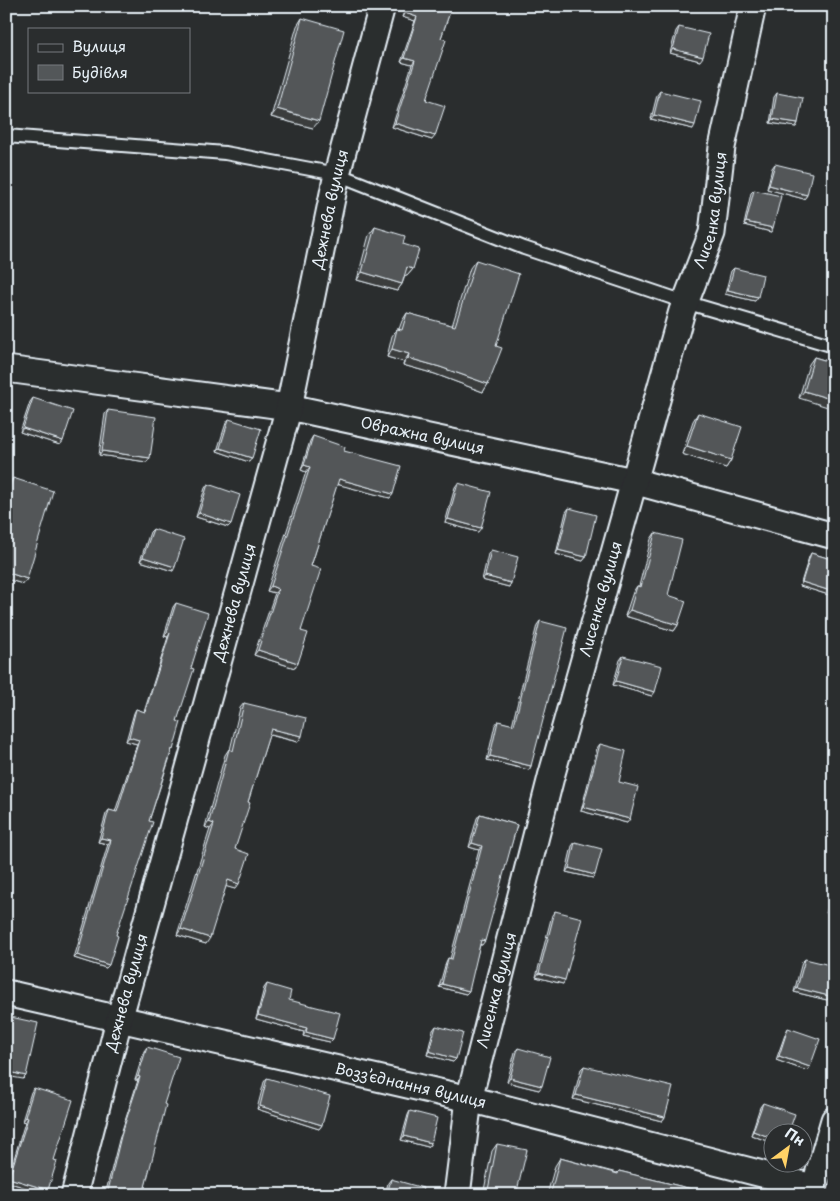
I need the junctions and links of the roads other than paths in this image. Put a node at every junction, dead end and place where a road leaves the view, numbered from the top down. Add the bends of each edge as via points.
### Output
1 (382, 6) edge
2 (753, 6) edge
3 (6, 136) edge
4 (337, 174) junction
5 (685, 302) junction
6 (834, 346) edge
7 (6, 369) edge
8 (289, 407) junction
9 (633, 481) junction
10 (834, 536) edge
11 (6, 993) edge
12 (119, 1020) junction
13 (469, 1099) junction
14 (834, 1120) edge
15 (813, 1191) edge
16 (74, 1195) edge
17 (456, 1195) edge

1 - 4 street, Дежнева вулиця
2 - 5 street, Лисенка вулиця via 722,147 712,233
3 - 4 lane via 225,153
4 - 5 lane via 524,248
4 - 8 street, Дежнева вулиця
5 - 6 lane
5 - 9 street, Лисенка вулиця
7 - 8 street, Овражна вулиця
8 - 9 street, Овражна вулиця
8 - 12 street, Дежнева вулиця
9 - 10 street, Овражна вулиця
9 - 13 street, Лисенка вулиця via 551,777
11 - 12 street, Возз’єднання вулиця
12 - 13 street, Возз’єднання вулиця
12 - 16 street, Дежнева вулиця
13 - 15 street, Возз’єднання вулиця
13 - 17 street, Лисенка вулиця
14 - 15 street

